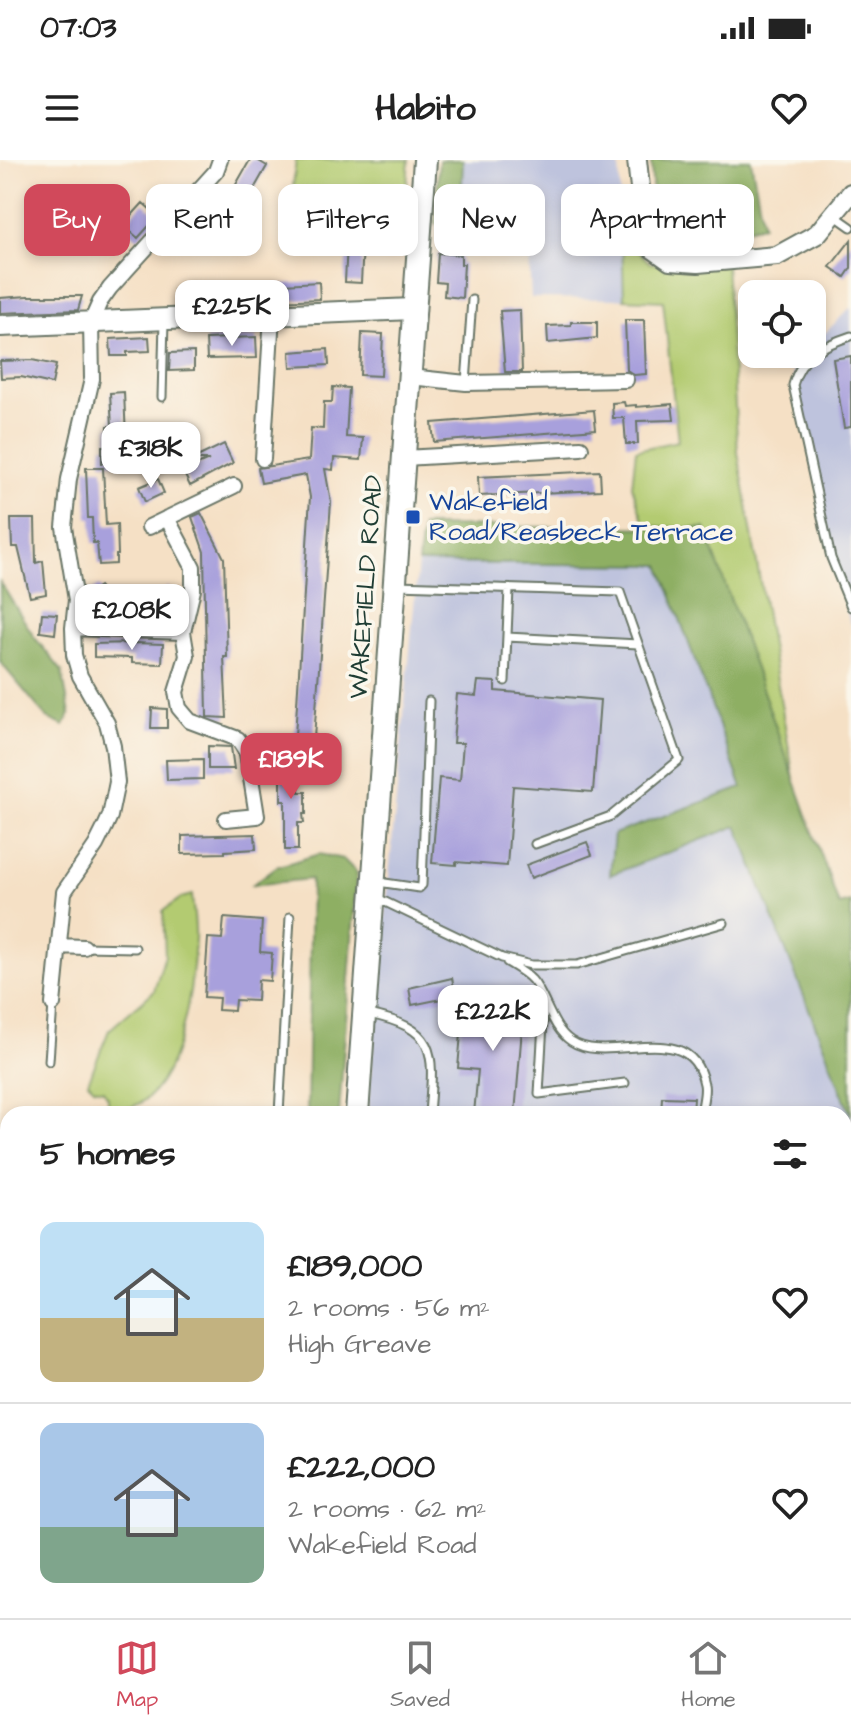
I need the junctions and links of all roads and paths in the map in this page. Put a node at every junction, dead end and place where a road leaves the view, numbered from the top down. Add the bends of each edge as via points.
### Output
1 (220, 160) edge
2 (425, 160) edge
3 (637, 160) edge
4 (845, 205) edge
5 (851, 227) edge
6 (472, 300) dead end
7 (413, 309) junction
8 (272, 315) junction
9 (164, 319) junction
10 (91, 322) junction
11 (0, 326) edge
12 (851, 336) edge
13 (410, 377) junction
14 (626, 380) dead end
15 (466, 383) junction
16 (162, 397) dead end
17 (581, 448) dead end
18 (404, 458) junction
19 (263, 459) dead end
20 (234, 486) dead end
21 (167, 518) junction
22 (149, 527) dead end
23 (395, 585) junction
24 (509, 589) junction
25 (851, 607) edge
26 (73, 628) junction
27 (183, 632) junction
28 (507, 637) junction
29 (638, 644) junction
30 (505, 681) dead end
31 (429, 701) dead end
32 (226, 819) dead end
33 (535, 844) dead end
34 (372, 888) junction
35 (290, 917) dead end
36 (724, 923) dead end
37 (59, 946) junction
38 (84, 947) joint
39 (135, 948) dead end
40 (502, 958) junction
41 (53, 1004) joint
42 (544, 1005) junction
43 (363, 1012) junction
44 (49, 1061) dead end
45 (625, 1083) dead end
46 (279, 1106) edge
47 (357, 1106) edge
48 (430, 1106) edge
49 (702, 1106) edge

1 - 10 street via 216,171 110,288
2 - 7 main road, WAKEFIELD ROAD
3 - 4 street via 646,244 670,261 777,256 817,234
4 - 5 lane
6 - 15 lane
7 - 8 main road
7 - 13 main road, WAKEFIELD ROAD
8 - 9 main road
8 - 19 street
9 - 10 main road
9 - 16 lane
10 - 11 main road
10 - 26 street via 92,379 64,511 76,600
12 - 25 lane via 810,355 793,385 831,558
13 - 15 street
13 - 18 main road, WAKEFIELD ROAD
14 - 15 street
17 - 18 street
18 - 23 main road, WAKEFIELD ROAD
20 - 21 street
21 - 22 street
21 - 27 street via 193,567
23 - 24 lane
23 - 34 main road, WAKEFIELD ROAD
24 - 28 lane
24 - 29 lane via 620,592
26 - 27 street
26 - 37 street via 80,676 107,723 117,782 110,816 64,892
27 - 32 street via 187,656 176,692 179,708 190,721 238,739 252,774 257,816
28 - 29 lane
28 - 30 lane
29 - 33 lane via 679,760 611,816
31 - 34 lane via 422,885
34 - 40 lane
34 - 43 main road, WAKEFIELD ROAD
35 - 46 lane
36 - 40 lane via 577,965 531,965
37 - 38 street
37 - 41 street
38 - 39 lane
40 - 42 lane via 532,981
41 - 44 lane
42 - 45 lane via 539,1094
42 - 49 lane via 567,1039 579,1046 597,1050 655,1045 693,1060 705,1084
43 - 47 main road, WAKEFIELD ROAD
43 - 48 lane via 399,1020 423,1036 433,1066

